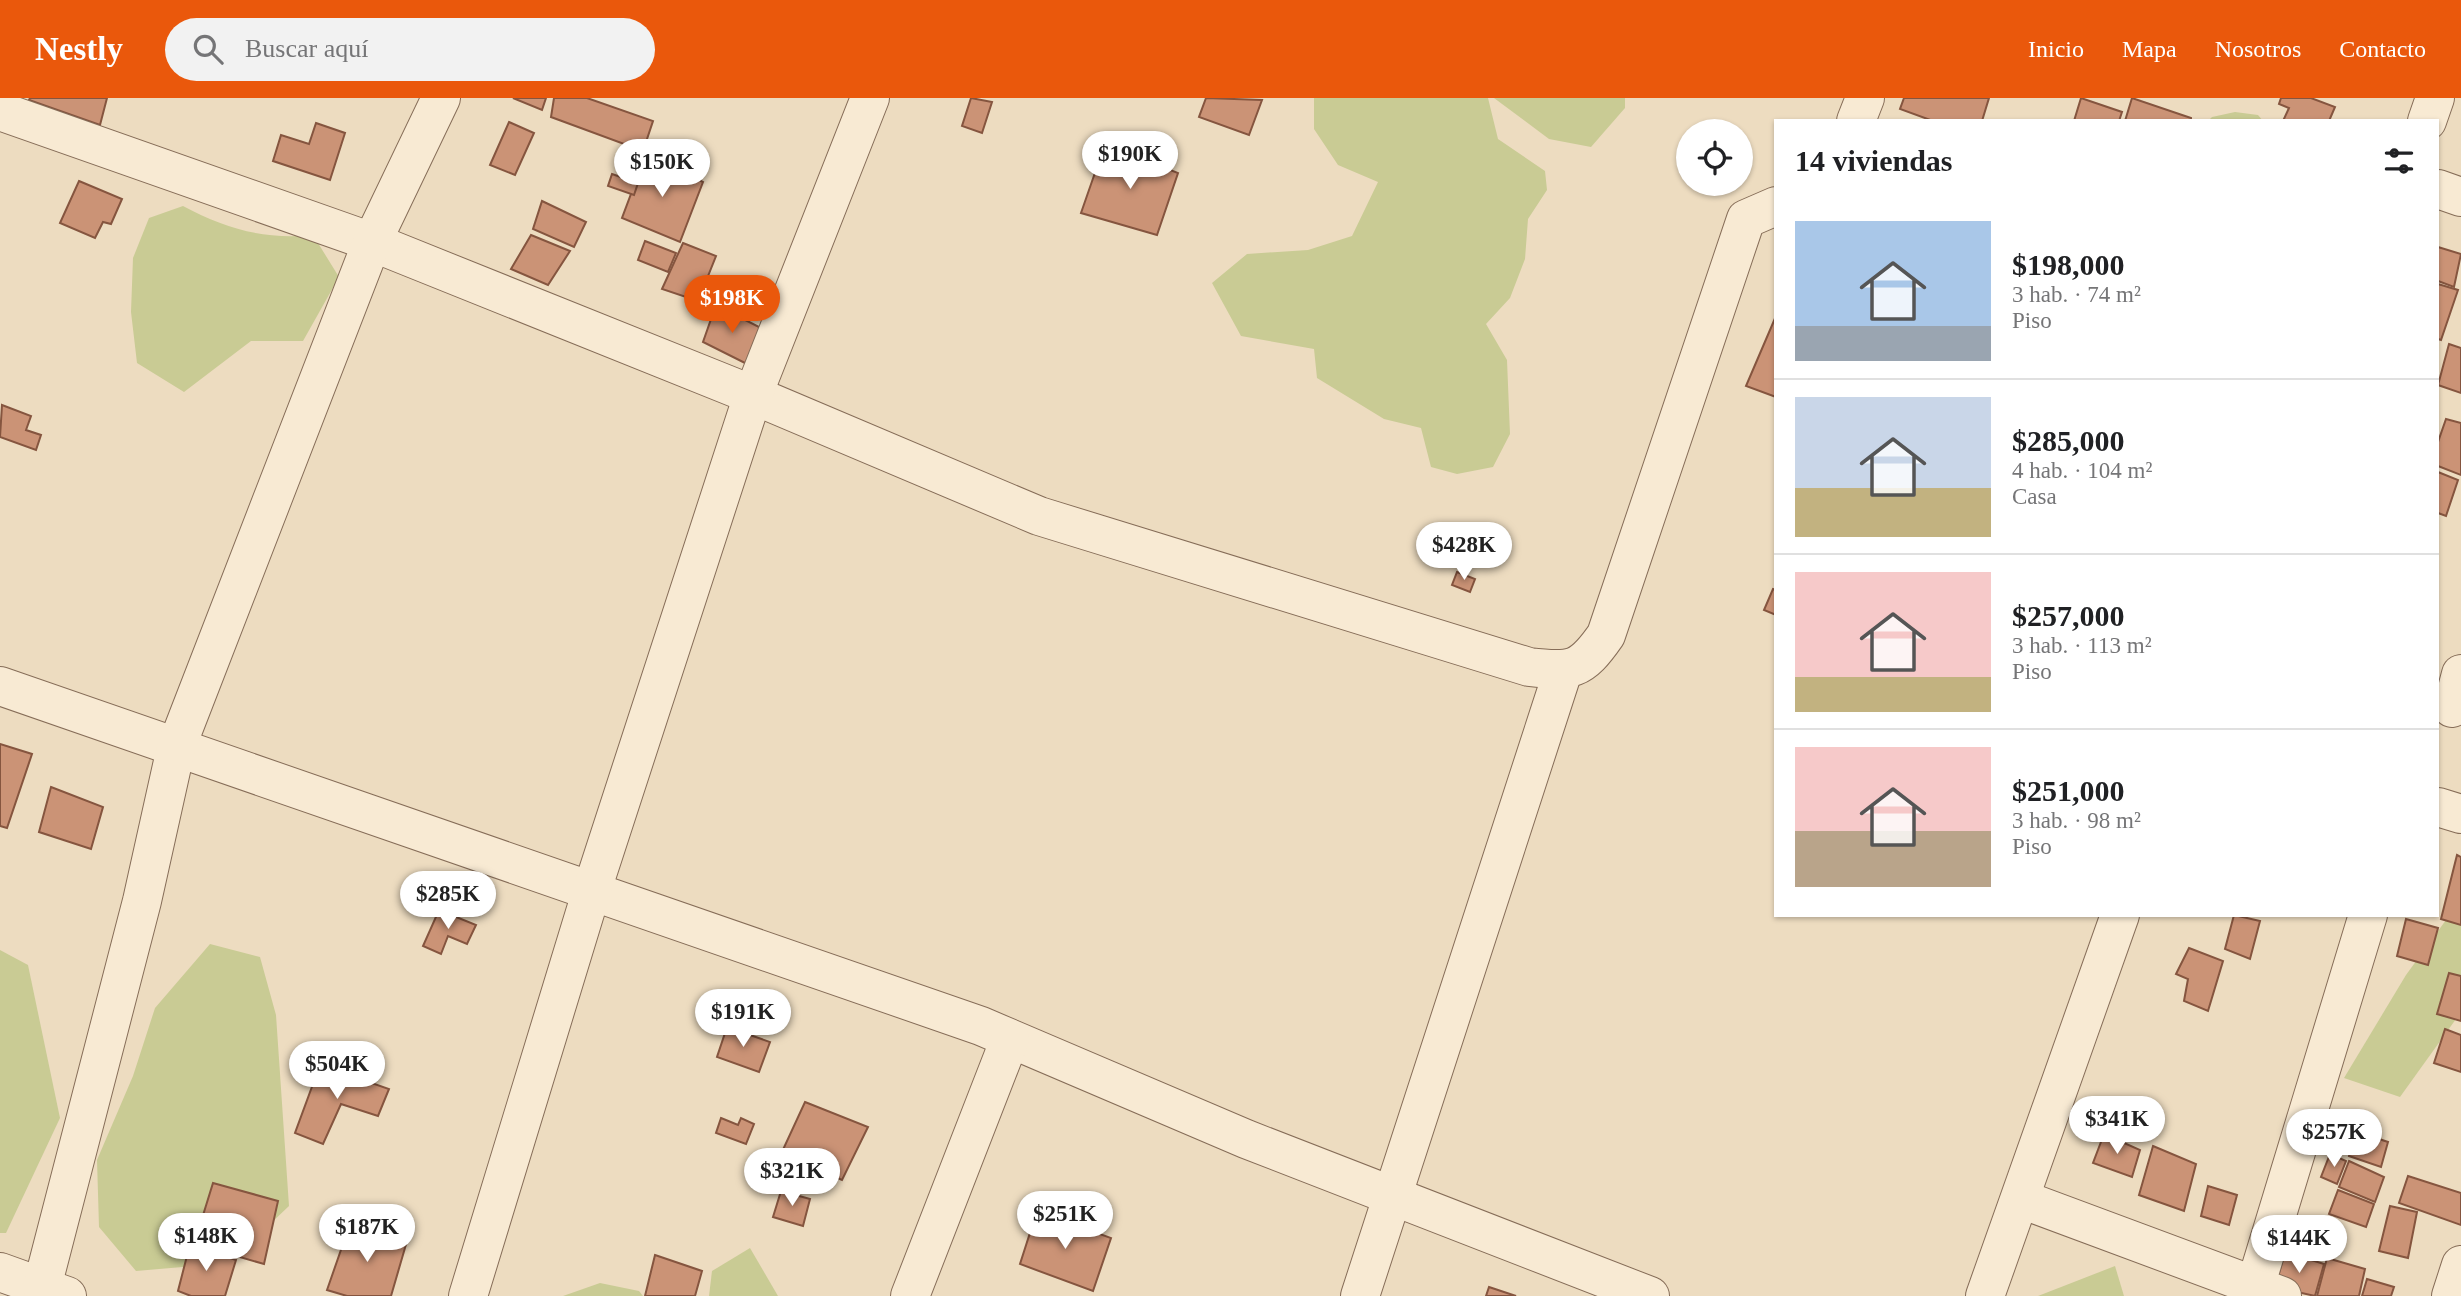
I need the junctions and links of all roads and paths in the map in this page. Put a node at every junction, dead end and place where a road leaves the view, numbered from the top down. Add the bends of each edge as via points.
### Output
1 (441, 98) edge
2 (870, 98) edge
3 (1864, 98) edge
4 (2435, 98) edge
5 (0, 111) edge
6 (1857, 119) edge
7 (2428, 119) edge
8 (2439, 189) edge
9 (2461, 197) edge
10 (1774, 207) edge
11 (372, 242) junction
12 (753, 395) junction
13 (1563, 671) junction
14 (0, 686) edge
15 (176, 748) junction
16 (2439, 807) edge
17 (2461, 814) edge
18 (591, 892) junction
19 (2119, 917) edge
20 (2367, 917) edge
21 (1010, 1039) junction
22 (1394, 1197) junction
23 (2021, 1199) junction
24 (2461, 1265) edge
25 (0, 1272) edge
26 (55, 1292) edge
27 (2269, 1292) edge
28 (468, 1296) edge
29 (910, 1296) edge
30 (1360, 1296) edge
31 (1650, 1296) edge
32 (1985, 1296) edge
33 (2451, 1296) edge

1 - 11 street
2 - 12 street
3 - 6 street
4 - 7 street
5 - 11 street
8 - 9 street
10 - 13 street via 1746,219 1606,635 1589,660
11 - 12 street
11 - 15 street
12 - 13 street via 1039,516 1529,667
12 - 18 street
13 - 22 street
14 - 15 street
15 - 18 street
15 - 26 street
16 - 17 street
18 - 21 street
18 - 28 street
19 - 23 street
20 - 27 street
21 - 22 street
21 - 29 street
22 - 30 street
22 - 31 street
23 - 27 street
23 - 32 street
24 - 33 street
25 - 26 street

